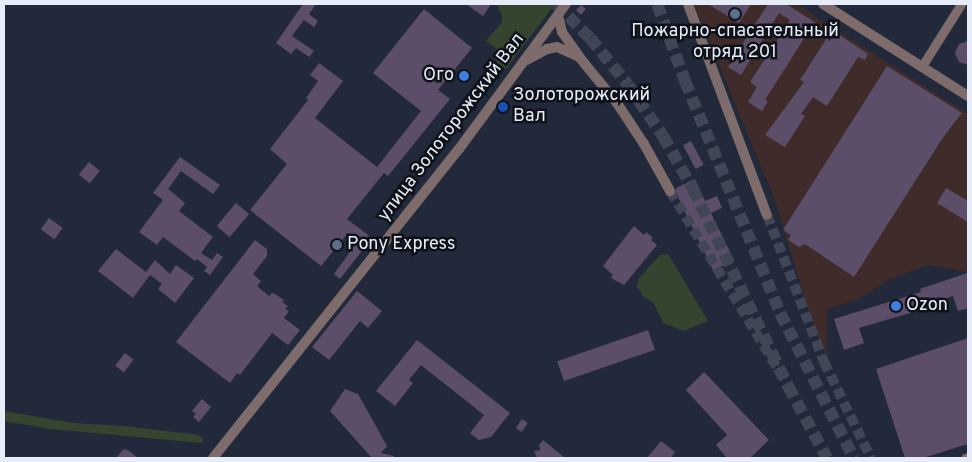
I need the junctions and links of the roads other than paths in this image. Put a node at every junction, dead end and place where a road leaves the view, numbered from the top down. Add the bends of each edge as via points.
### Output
1 (566, 4) edge
2 (688, 4) edge
3 (823, 4) edge
4 (961, 4) edge
5 (558, 15) junction
6 (580, 58) junction
7 (523, 63) junction
8 (922, 66) junction
9 (968, 96) edge
10 (670, 191) tunnel mouth
11 (767, 215) tunnel mouth
12 (213, 458) edge

1 - 5 street, улица Золоторожский Вал
2 - 11 street
3 - 8 street
4 - 8 street
5 - 6 street via 560,28
5 - 7 street, улица Золоторожский Вал
6 - 7 street via 557,47
6 - 10 street via 617,103
7 - 12 street, улица Золоторожский Вал via 459,149
8 - 9 street

